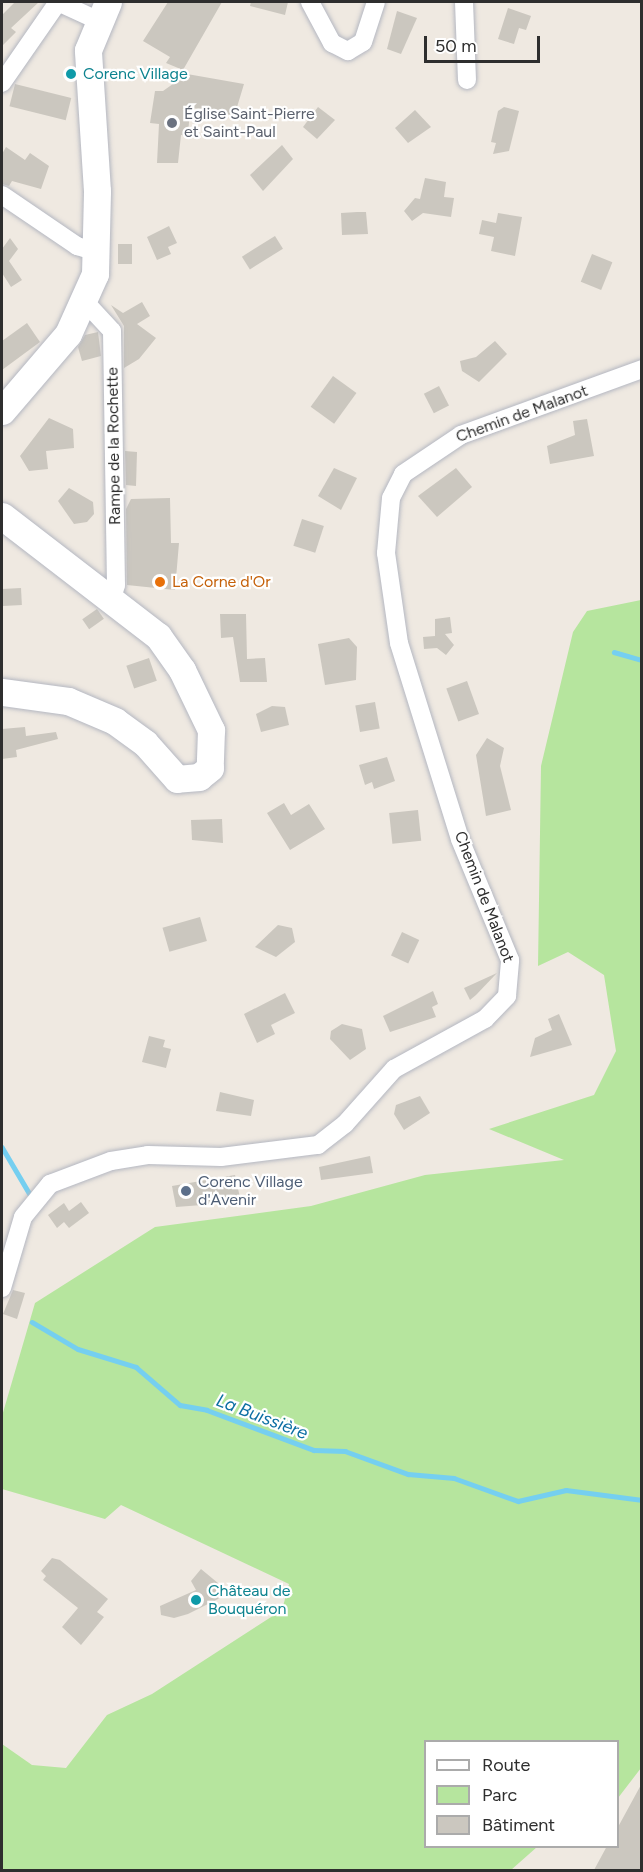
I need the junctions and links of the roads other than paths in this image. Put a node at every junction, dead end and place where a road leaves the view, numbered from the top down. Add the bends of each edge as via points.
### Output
1 (310, 2) edge
2 (376, 2) edge
3 (464, 2) edge
4 (103, 11) edge
5 (467, 81) dead end
6 (2, 83) edge
7 (2, 195) edge
8 (97, 252) junction
9 (86, 303) junction
10 (642, 369) edge
11 (2, 411) edge
12 (2, 516) edge
13 (112, 598) junction
14 (2, 692) edge
15 (2, 1288) edge

1 - 2 street via 332,43 348,51 363,42
3 - 5 street
4 - 6 street via 58,2
4 - 8 main road via 88,50 87,74 97,191
7 - 8 street via 77,246
8 - 9 main road
9 - 11 main road via 68,334
9 - 13 street, Rampe de la Rochette via 112,331 116,585
10 - 15 street, Chemin de Malanot via 461,435 403,474 391,498 386,553 399,643 460,839 510,960 507,996 485,1019 394,1069 345,1125 318,1145 221,1157 148,1155 111,1161 50,1184 23,1217
12 - 13 main road
13 - 14 main road via 142,619 182,670 214,744 210,768 186,782 177,779 130,731 68,701

